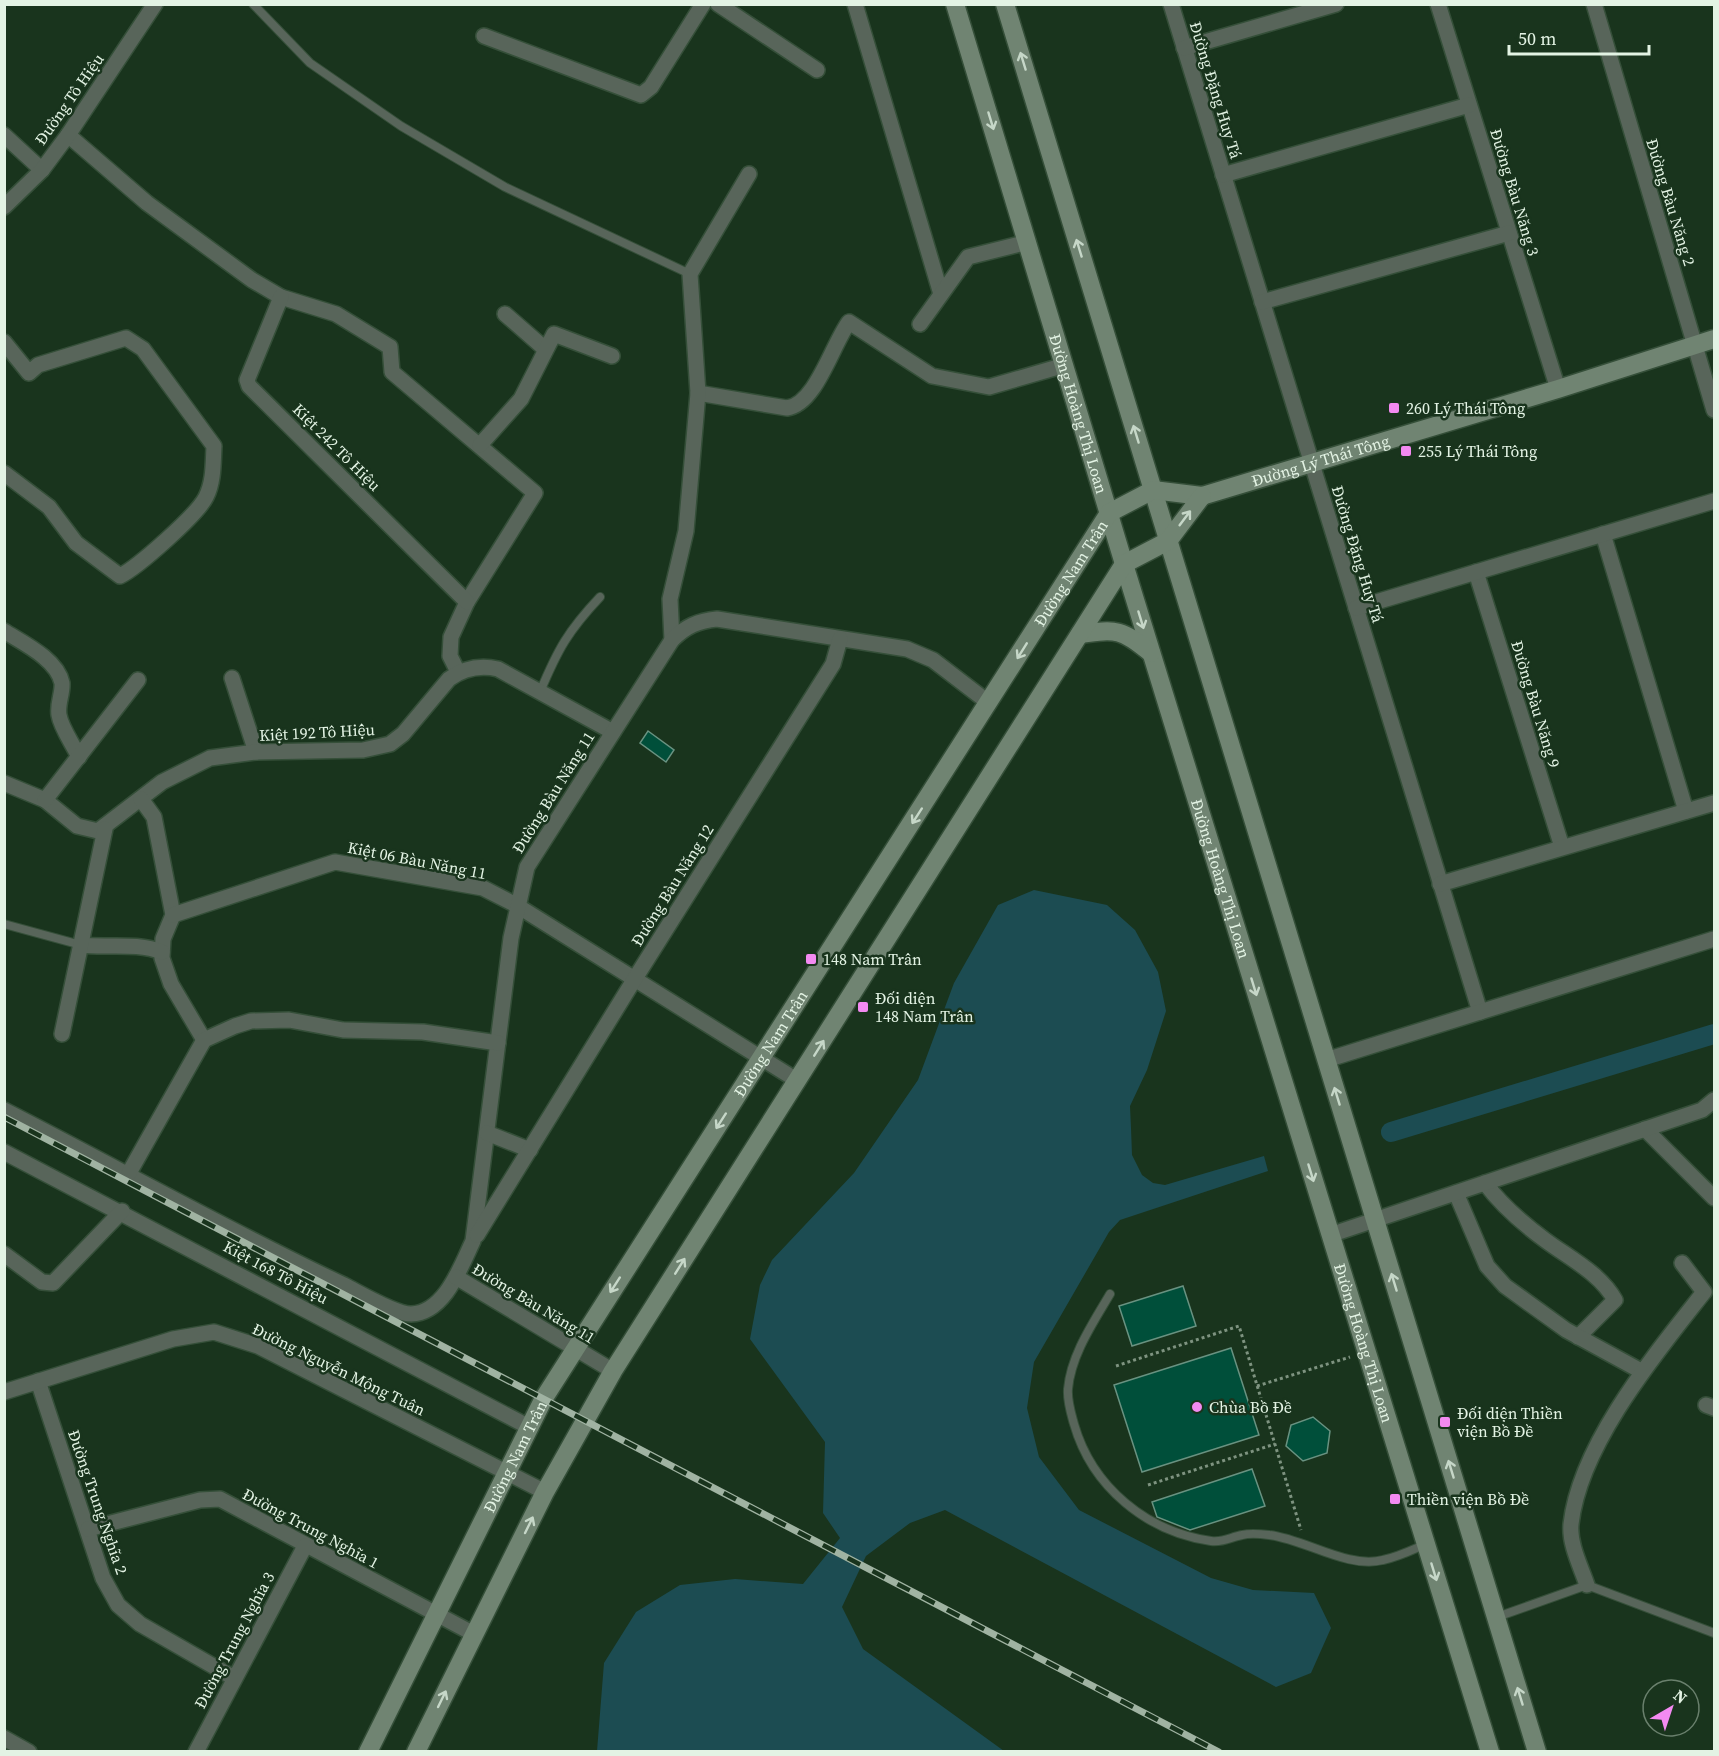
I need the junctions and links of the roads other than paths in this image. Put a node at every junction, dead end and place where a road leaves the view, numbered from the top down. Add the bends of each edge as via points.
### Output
1 (155, 4) edge
2 (253, 4) edge
3 (703, 4) edge
4 (718, 4) edge
5 (855, 4) edge
6 (956, 4) edge
7 (1005, 4) edge
8 (1171, 4) edge
9 (1336, 4) edge
10 (1438, 4) edge
11 (1594, 4) edge
12 (484, 36) dead end
13 (1184, 48) junction
14 (817, 70) dead end
15 (1469, 105) junction
16 (4, 135) edge
17 (68, 135) junction
18 (42, 170) junction
19 (749, 174) dead end
20 (1223, 175) junction
21 (4, 207) edge
22 (1509, 233) junction
23 (1028, 242) junction
24 (690, 274) junction
25 (941, 294) junction
26 (280, 297) junction
27 (1262, 302) junction
28 (505, 314) dead end
29 (920, 324) dead end
30 (1714, 339) edge
31 (4, 342) edge
32 (1695, 345) junction
33 (544, 348) junction
34 (612, 356) dead end
35 (1065, 365) junction
36 (1558, 389) junction
37 (698, 393) junction
38 (1714, 410) edge
39 (480, 445) junction
40 (1311, 463) junction
41 (4, 473) edge
42 (1153, 490) junction
43 (1202, 496) junction
44 (1714, 501) edge
45 (1109, 513) junction
46 (1603, 534) junction
47 (1168, 541) junction
48 (1124, 564) junction
49 (1476, 572) junction
50 (600, 597) dead end
51 (467, 602) junction
52 (1356, 608) junction
53 (4, 631) edge
54 (1080, 634) junction
55 (840, 639) junction
56 (672, 640) junction
57 (1151, 653) junction
58 (458, 672) junction
59 (232, 678) dead end
60 (138, 680) dead end
61 (540, 692) junction
62 (989, 703) junction
63 (613, 732) junction
64 (256, 752) junction
65 (79, 757) junction
66 (4, 783) edge
67 (141, 799) junction
68 (45, 800) junction
69 (1714, 803) edge
70 (1686, 811) junction
71 (105, 829) junction
72 (1562, 847) junction
73 (1440, 884) junction
74 (516, 905) junction
75 (173, 915) junction
76 (4, 924) edge
77 (1714, 939) edge
78 (81, 945) junction
79 (162, 952) junction
80 (633, 980) junction
81 (1479, 1012) junction
82 (62, 1034) dead end
83 (204, 1040) junction
84 (498, 1043) junction
85 (761, 1058) junction
86 (1326, 1060) junction
87 (798, 1081) junction
88 (1714, 1100) edge
89 (4, 1110) edge
90 (1645, 1129) junction
91 (487, 1133) junction
92 (530, 1150) junction
93 (4, 1152) edge
94 (129, 1173) junction
95 (1485, 1183) junction
96 (1456, 1193) junction
97 (1714, 1198) edge
98 (122, 1211) junction
99 (1375, 1220) junction
100 (1330, 1235) junction
101 (473, 1241) junction
102 (4, 1254) edge
103 (1682, 1263) dead end
104 (456, 1277) junction
105 (1110, 1294) dead end
106 (1578, 1337) junction
107 (574, 1349) junction
108 (613, 1371) junction
109 (1641, 1371) junction
110 (38, 1381) junction
111 (4, 1392) edge
112 (529, 1427) junction
113 (508, 1473) junction
114 (545, 1492) junction
115 (88, 1529) junction
116 (1426, 1544) junction
117 (305, 1546) junction
118 (1587, 1585) junction
119 (438, 1616) junction
120 (1496, 1617) junction
121 (1714, 1633) edge
122 (474, 1634) junction
123 (234, 1678) junction
124 (4, 1738) edge
125 (29, 1752) edge
126 (196, 1752) edge
127 (368, 1752) edge
128 (416, 1752) edge
129 (1490, 1752) edge
130 (1537, 1752) edge

1 - 17 street, Đường Tô Hiệu
2 - 24 lane via 310,63 401,126 506,187
3 - 12 street via 651,87 641,95
4 - 14 street
5 - 25 street
6 -> 23 main road, Đường Hoàng Thị Loan
42 -> 7 main road
8 - 13 street, Đường Đặng Huy Tá
9 - 13 street
10 - 15 street, Đường Bàu Năng 3
11 - 32 street, Đường Bàu Năng 2
13 - 20 street, Đường Đặng Huy Tá
15 - 20 street
15 - 22 street, Đường Bàu Năng 3
16 - 18 street
17 - 18 street, Đường Tô Hiệu
17 - 26 street via 147,203
18 - 21 street, Đường Tô Hiệu
19 - 24 street
20 - 27 street, Đường Đặng Huy Tá
22 - 27 street
22 - 36 street, Đường Bàu Năng 3
23 - 25 street via 968,257
23 - 35 main road, Đường Hoàng Thị Loan
24 - 37 street
25 - 29 street
26 - 39 street via 336,314 390,347 392,372
26 - 51 street, Kiệt 242 Tô Hiệu via 247,380 249,386
27 - 40 street, Đường Đặng Huy Tá
28 - 33 street
30 - 32 main road, Đường Lý Thái Tông
31 - 41 street via 29,373 38,365 126,338 132,340 143,349 214,446 212,481 206,499 177,530 120,576 76,543 49,507
32 - 36 main road, Đường Lý Thái Tông
32 - 38 street, Đường Bàu Năng 2
33 - 34 street via 554,334
33 - 39 street via 521,399
35 - 37 street via 989,387 932,376 849,322 817,381 794,407
35 - 45 main road, Đường Hoàng Thị Loan
36 - 40 main road, Đường Lý Thái Tông
37 - 56 street via 686,531 670,599
39 - 51 street via 535,493
40 - 43 main road, Đường Lý Thái Tông
40 - 52 street, Đường Đặng Huy Tá
42 - 43 main road
42 - 45 main road, Đường Nam Trân
42 - 47 main road
47 -> 43 main road
44 - 46 street
45 - 48 main road, Đường Hoàng Thị Loan
45 -> 62 main road, Đường Nam Trân
46 - 49 street
46 - 70 street
47 - 48 main road
47 - 86 main road
48 - 54 main road
48 -> 57 main road, Đường Hoàng Thị Loan
49 - 52 street
49 - 72 street, Đường Bàu Năng 9
50 - 61 lane via 559,647
51 - 58 street via 449,646
52 - 73 street, Đường Đặng Huy Tá
53 - 65 street via 34,650 58,676 62,685 59,717
54 - 57 main road via 1118,631
87 -> 54 main road
55 - 56 street, Đường Bàu Năng 11 via 717,619 684,628
55 - 62 street, Đường Bàu Năng 11 via 907,649
55 - 80 street, Đường Bàu Năng 12 via 833,664
56 - 63 street, Đường Bàu Năng 11
57 -> 100 main road, Đường Hoàng Thị Loan
58 - 61 street via 484,666 498,669
58 - 64 street, Kiệt 192 Tô Hiệu via 403,734 385,746
59 - 64 street
60 - 65 street
61 - 63 street
62 -> 85 main road, Đường Nam Trân
63 - 74 street, Đường Bàu Năng 11 via 527,867
64 - 67 street, Kiệt 192 Tô Hiệu via 210,758 177,772
65 - 68 street
66 - 68 street
67 - 71 street, Kiệt 192 Tô Hiệu
67 - 75 street via 154,818
68 - 71 street via 77,826 91,831
69 - 70 street
70 - 72 street
71 - 78 street
72 - 73 street
73 - 81 street, Đường Đặng Huy Tá
74 - 75 street, Kiệt 06 Bàu Năng 11 via 483,888 335,862
74 - 80 street, Kiệt 06 Bàu Năng 11
74 - 84 street, Đường Bàu Năng 11
75 - 79 street
76 - 78 lane
77 - 81 street
78 - 79 street via 145,947
78 - 82 street
79 - 83 street via 171,984
80 - 85 street, Kiệt 06 Bàu Năng 11
80 - 92 street, Đường Bàu Năng 12
81 - 86 street
83 - 84 street via 243,1023 272,1019 343,1030 423,1032
83 - 94 street
84 - 91 street, Đường Bàu Năng 11
85 - 87 street, Kiệt 06 Bàu Năng 11
85 -> 107 main road, Đường Nam Trân
99 -> 86 main road
108 -> 87 main road
88 - 90 street via 1702,1110
89 - 94 street
90 - 95 street
90 - 97 street
91 - 92 street
91 - 101 street, Đường Bàu Năng 11
92 - 101 street, Đường Bàu Năng 12
93 - 98 street, Kiệt 168 Tô Hiệu
94 - 104 street via 322,1275 410,1314 427,1310 438,1302
95 - 96 street
95 - 106 street via 1516,1218 1611,1292 1615,1300 1611,1307
96 - 99 street
96 - 106 street via 1487,1266 1524,1300
98 - 102 street via 53,1283 42,1282
98 - 112 street, Kiệt 168 Tô Hiệu
99 - 100 street
120 -> 99 main road
100 - 116 main road, Đường Hoàng Thị Loan
101 - 104 street, Đường Bàu Năng 11
103 - 109 street via 1704,1292
104 - 107 street, Đường Bàu Năng 11
105 - 116 lane via 1083,1342 1068,1390 1069,1407 1080,1443 1097,1476 1128,1506 1172,1531 1212,1542 1248,1534 1276,1536 1369,1561 1384,1560
106 - 109 street
107 - 108 street, Đường Bàu Năng 11
107 - 112 main road, Đường Nam Trân
108 - 114 main road
109 - 118 street via 1591,1460 1575,1508 1572,1541
110 - 111 street, Đường Nguyễn Mộng Tuân
110 - 113 street, Đường Nguyễn Mộng Tuân via 173,1339 214,1332 258,1346
110 - 115 street, Đường Trung Nghĩa 2
112 - 113 main road, Đường Nam Trân
113 - 114 street, Đường Nguyễn Mộng Tuân
113 - 119 main road, Đường Nam Trân
122 -> 114 main road
115 - 117 street, Đường Trung Nghĩa 1 via 200,1500 220,1499
115 - 123 street, Đường Trung Nghĩa 2 via 103,1578 118,1605 140,1624
116 -> 129 main road, Đường Hoàng Thị Loan
117 - 119 street, Đường Trung Nghĩa 1
117 - 123 street, Đường Trung Nghĩa 3
118 - 120 lane
118 - 121 lane
119 - 122 street, Đường Trung Nghĩa 1
119 - 127 main road, Đường Nam Trân
130 -> 120 main road
128 -> 122 main road
123 - 126 street, Đường Trung Nghĩa 3
124 - 125 street

